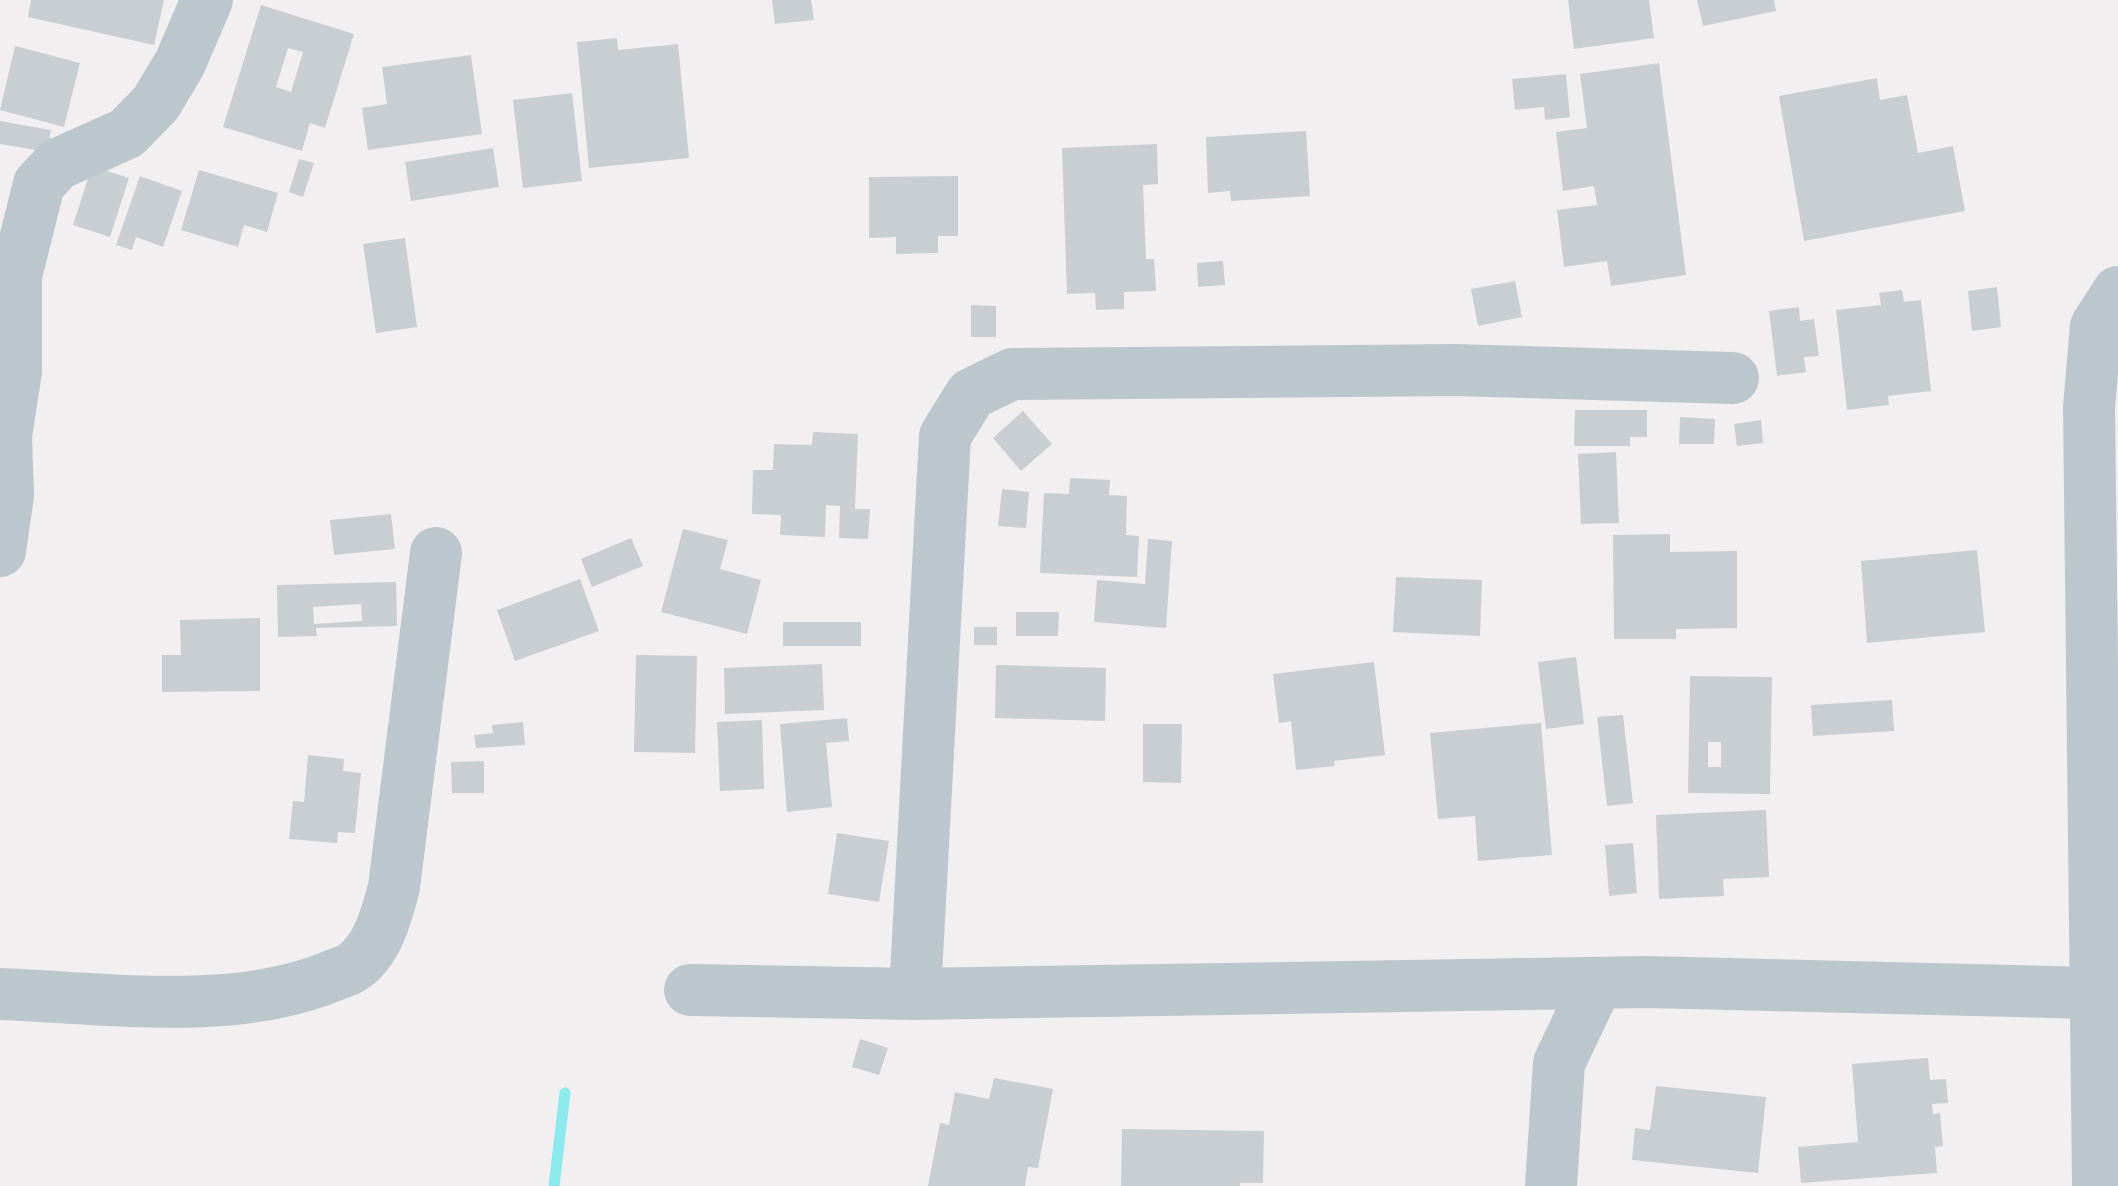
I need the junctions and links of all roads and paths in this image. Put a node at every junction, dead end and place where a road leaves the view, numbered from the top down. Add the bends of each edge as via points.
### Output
1 (207, 0) edge
2 (2118, 292) edge
3 (1733, 378) dead end
4 (0, 551) edge
5 (436, 553) dead end
6 (1597, 983) junction
7 (690, 990) dead end
8 (2094, 993) junction
9 (0, 994) edge
10 (915, 994) junction
11 (1551, 1186) edge
12 (2098, 1186) edge

1 - 4 street via 156,103 127,134 58,164 39,184 16,276 16,371
2 - 8 street via 2096,326 2089,407
3 - 10 street via 1454,370 1012,374 971,394 945,436
5 - 9 street via 394,887 385,921 355,967 264,996 188,1001
6 - 8 street
6 - 10 street
6 - 11 street via 1560,1064
7 - 10 street
8 - 12 street

